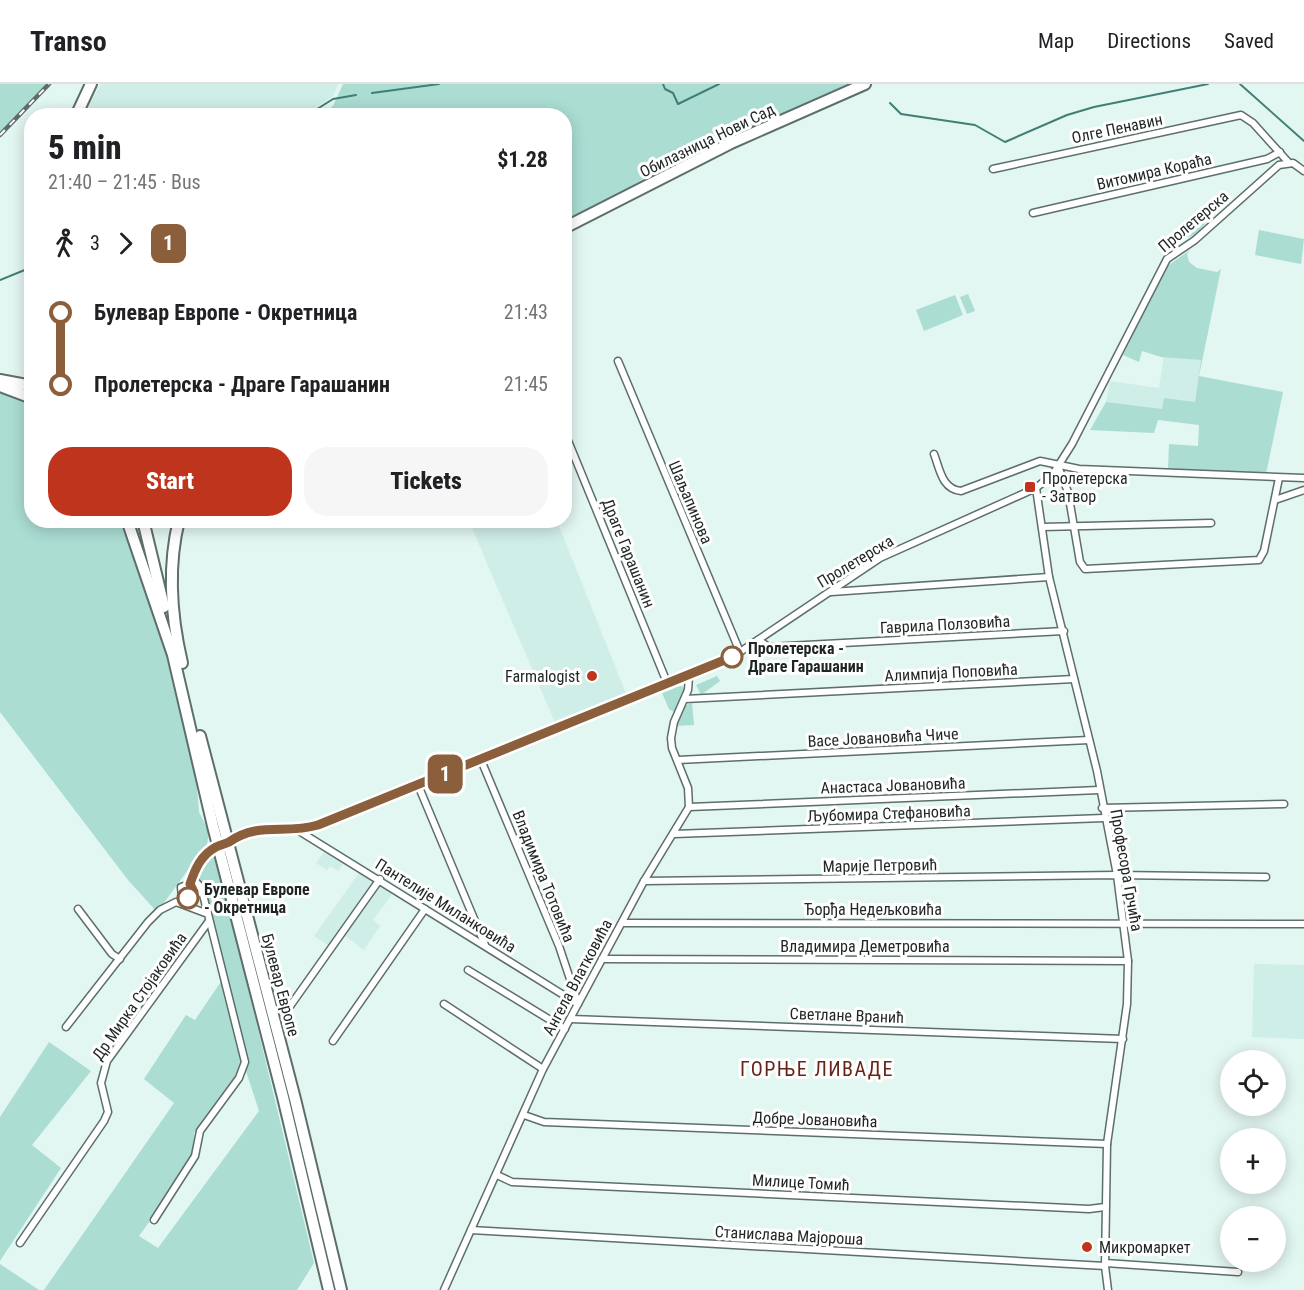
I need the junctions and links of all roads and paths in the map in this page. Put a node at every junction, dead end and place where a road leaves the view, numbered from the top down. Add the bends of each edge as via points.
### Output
1 (91, 84) edge
2 (864, 84) edge
3 (80, 108) edge
4 (1280, 152) junction
5 (1289, 163) junction
6 (993, 169) dead end
7 (1304, 171) edge
8 (1033, 213) dead end
9 (572, 224) edge
10 (618, 361) dead end
11 (0, 380) edge
12 (24, 384) edge
13 (0, 386) edge
14 (24, 395) edge
15 (572, 451) edge
16 (934, 454) dead end
17 (1058, 466) junction
18 (1279, 478) junction
19 (1304, 478) edge
20 (1036, 488) junction
21 (1304, 490) edge
22 (1275, 500) junction
23 (1211, 523) dead end
24 (1075, 526) junction
25 (1042, 527) junction
26 (130, 528) edge
27 (145, 528) edge
28 (177, 528) edge
29 (1049, 578) junction
30 (829, 592) junction
31 (1064, 631) junction
32 (758, 640) junction
33 (740, 652) junction
34 (176, 654) junction
35 (689, 677) junction
36 (1074, 679) junction
37 (668, 685) junction
38 (685, 699) junction
39 (1089, 740) junction
40 (481, 760) junction
41 (678, 760) junction
42 (418, 785) junction
43 (1100, 790) junction
44 (1284, 804) dead end
45 (689, 807) junction
46 (1102, 808) junction
47 (1104, 818) junction
48 (299, 831) junction
49 (674, 834) junction
50 (223, 844) junction
51 (1117, 875) junction
52 (1266, 877) dead end
53 (380, 879) junction
54 (191, 881) junction
55 (644, 881) junction
56 (182, 897) junction
57 (176, 902) junction
58 (78, 909) dead end
59 (425, 909) junction
60 (209, 917) junction
61 (1125, 922) junction
62 (622, 923) junction
63 (1304, 924) edge
64 (485, 946) junction
65 (120, 959) junction
66 (602, 959) junction
67 (1128, 961) junction
68 (468, 970) dead end
69 (444, 1004) dead end
70 (578, 1004) junction
71 (288, 1009) dead end
72 (571, 1019) junction
73 (66, 1027) dead end
74 (564, 1029) junction
75 (1123, 1039) junction
76 (333, 1041) dead end
77 (543, 1069) junction
78 (524, 1115) junction
79 (1107, 1144) junction
80 (497, 1175) junction
81 (1105, 1207) junction
82 (154, 1220) dead end
83 (471, 1230) junction
84 (21, 1243) dead end
85 (1105, 1265) junction
86 (1220, 1271) edge
87 (329, 1290) edge
88 (341, 1290) edge
89 (444, 1290) edge
90 (1108, 1290) edge

1 - 3 main road
2 - 9 main road, Обилазница Нови Сад via 732,143
4 - 5 street
4 - 6 street, Олге Пенавин via 1247,118 1235,116
4 - 8 street, Витомира Кораћа via 1267,159
5 - 7 street
5 - 17 street, Пролетерска via 1273,168 1162,265
10 - 33 street, Шаљапинова
11 - 12 main road
13 - 14 main road
15 - 37 street, Драге Гарашанин
16 - 17 street via 945,484 961,491 1040,461
17 - 18 street
17 - 20 street, Пролетерска
17 - 24 street via 1065,479
18 - 19 street
18 - 22 street
20 - 25 street, Професора Грчића
20 - 30 street, Пролетерска via 880,558
21 - 22 street
22 - 24 street via 1262,557 1254,562 1085,569 1080,561
23 - 24 street
24 - 25 street
25 - 29 street, Професора Грчића
26 - 34 main road
27 - 34 main road
28 - 34 main road via 171,584
29 - 30 street
29 - 31 street, Професора Грчића
30 - 32 street, Пролетерска
31 - 32 street, Гаврила Ползовића via 769,647
31 - 36 street, Професора Грчића
32 - 33 street, Пролетерска
33 - 35 street, Пролетерска
34 - 50 main road, Булевар Европе
35 - 37 street, Пролетерска
35 - 38 street
36 - 38 street, Алимпија Поповића
36 - 39 street, Професора Грчића
37 - 40 street, Пролетерска
38 - 41 street via 671,738
39 - 41 street, Васе Јовановића Чиче
39 - 43 street, Професора Грчића
40 - 42 street, Пролетерска
40 - 70 street, Владимира Тотовића via 559,946
41 - 45 street via 688,788
42 - 48 street, Пролетерска
42 - 64 street
43 - 45 street, Анастаса Јовановића
43 - 46 street, Професора Грчића
44 - 46 street
45 - 49 street, Ангела Влатковића
46 - 47 street, Професора Грчића
47 - 49 street, Љубомира Стефановића
47 - 51 street, Професора Грчића
48 - 50 street, Пролетерска via 248,831
48 - 53 street, Пантелије Миланковића
49 - 55 street, Ангела Влатковића
50 - 54 street via 198,865
50 - 87 main road, Булевар Европе
50 - 88 main road, Булевар Европе via 295,1099
51 - 52 street, Марије Петровић
51 - 55 street, Марије Петровић
51 - 61 street, Професора Грчића
53 - 59 street, Пантелије Миланковића
53 - 71 street
54 - 56 street via 180,887
54 - 56 street via 192,896
54 - 60 street via 201,887
55 - 62 street, Ангела Влатковића
56 - 57 street
57 - 60 street
57 - 65 street via 147,922
58 - 65 street
59 - 64 street, Пантелије Миланковића
59 - 76 street
60 - 82 street via 245,1062 239,1078 200,1131 195,1156
60 - 84 street, Др Мирка Стојаковића via 107,1061 101,1083 108,1112 104,1121
61 - 62 street, Ђорђа Недељковића
61 - 63 street, Ђорђа Недељковића
61 - 67 street, Професора Грчића
62 - 66 street, Ангела Влатковића
64 - 70 street, Пантелије Миланковића
65 - 73 street
66 - 67 street, Владимира Деметровића
66 - 70 street, Ангела Влатковића
67 - 75 street, Професора Грчића
68 - 74 street
69 - 77 street
70 - 72 street, Ангела Влатковића
72 - 74 street, Ангела Влатковића
72 - 75 street, Светлане Вранић
74 - 77 street, Ангела Влатковића
75 - 79 street, Професора Грчића
77 - 78 street, Ангела Влатковића
78 - 79 street, Добре Јовановића via 556,1122
78 - 80 street, Ангела Влатковића
79 - 81 street, Професора Грчића
80 - 81 street, Милице Томић via 512,1182
80 - 83 street, Ангела Влатковића
81 - 85 street, Професора Грчића
83 - 85 street, Станислава Мајороша
83 - 89 street, Ангела Влатковића
85 - 86 street
85 - 90 street, Професора Грчића

